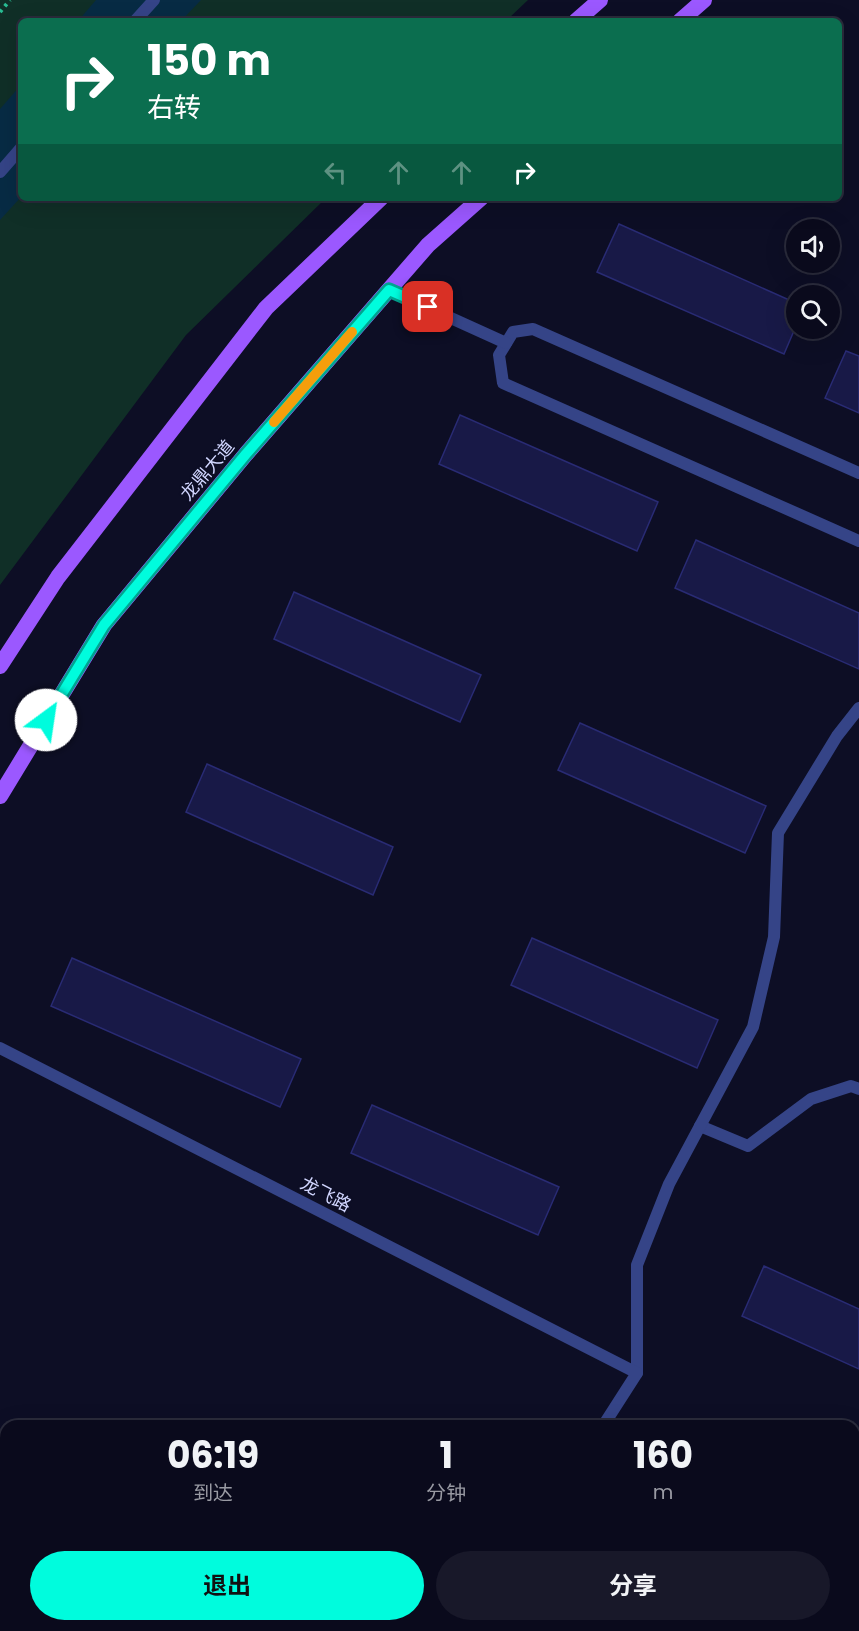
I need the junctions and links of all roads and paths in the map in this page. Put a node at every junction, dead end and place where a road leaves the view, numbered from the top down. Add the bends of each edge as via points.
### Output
1 (10, 0) edge
2 (154, 0) edge
3 (600, 0) edge
4 (704, 0) edge
5 (0, 12) edge
6 (138, 18) edge
7 (579, 18) edge
8 (683, 18) edge
9 (18, 151) edge
10 (0, 172) edge
11 (378, 201) edge
12 (478, 201) edge
13 (389, 290) junction
14 (506, 343) junction
15 (859, 474) edge
16 (859, 542) edge
17 (0, 666) edge
18 (859, 708) edge
19 (0, 796) edge
20 (0, 1048) edge
21 (859, 1089) edge
22 (700, 1126) junction
23 (637, 1373) junction
24 (607, 1420) edge

1 - 5 path
2 - 6 street
3 - 7 main road
4 - 8 main road
9 - 10 street
11 - 17 main road via 266,308 58,577
12 - 13 main road, 龙鼎大道 via 428,245
13 - 14 street
13 - 19 main road, 龙鼎大道 via 104,625
14 - 15 street via 513,332 533,328
14 - 16 street via 499,355 503,383
18 - 22 street via 837,736 778,833 774,937 753,1027
20 - 23 street, 龙飞路
21 - 22 street via 851,1086 811,1099 748,1146
22 - 23 street via 669,1184 636,1265
23 - 24 street

